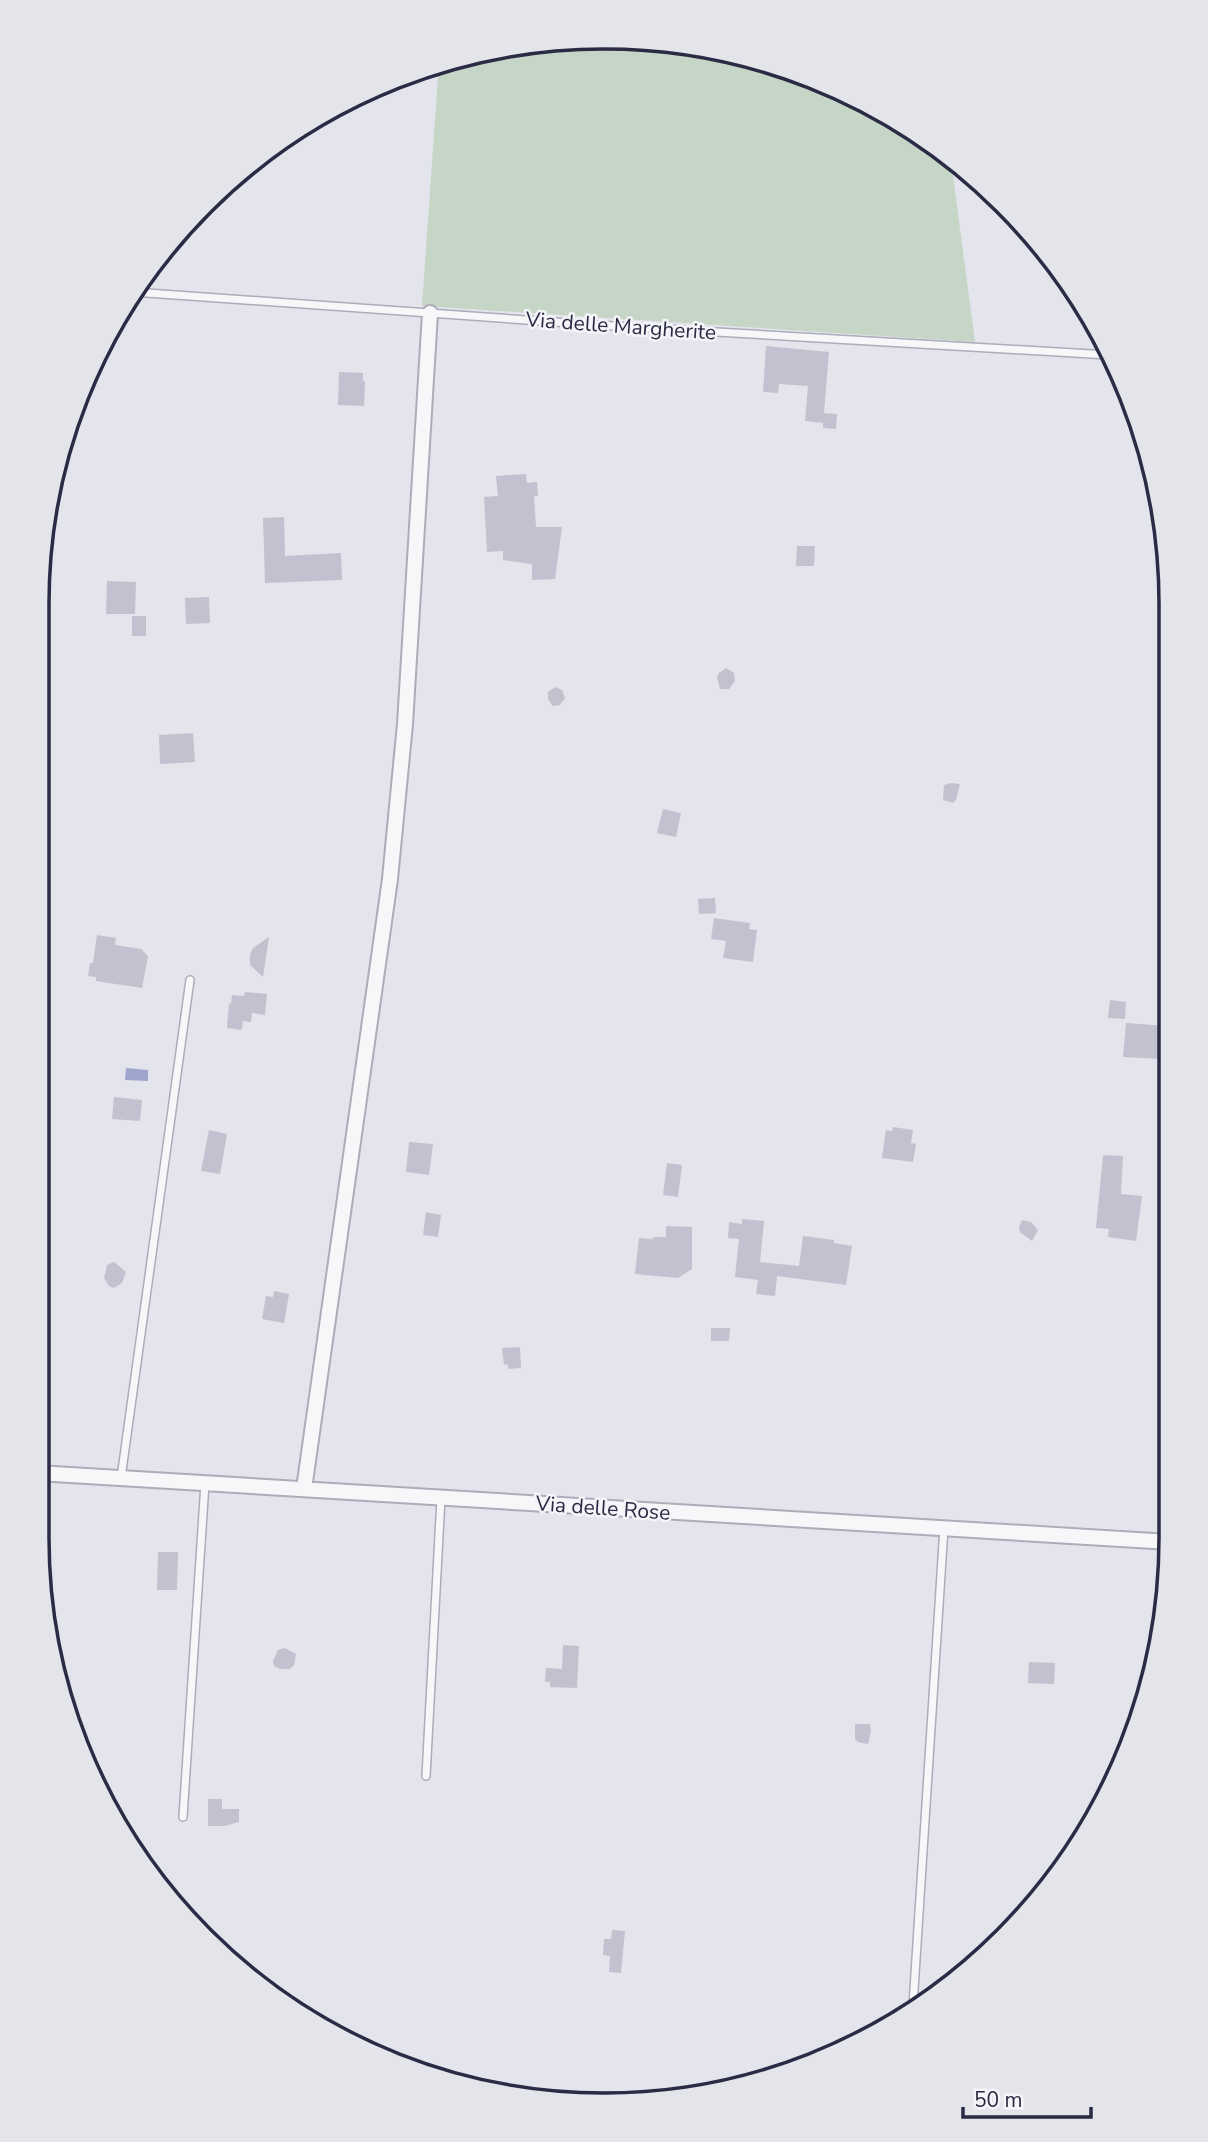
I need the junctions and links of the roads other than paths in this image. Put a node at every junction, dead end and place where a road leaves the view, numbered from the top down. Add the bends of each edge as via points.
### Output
1 (145, 293) edge
2 (430, 313) junction
3 (1100, 355) edge
4 (190, 980) dead end
5 (49, 1474) edge
6 (121, 1478) junction
7 (205, 1483) junction
8 (304, 1489) junction
9 (441, 1498) junction
10 (944, 1528) junction
11 (1159, 1541) edge
12 (426, 1776) dead end
13 (183, 1817) dead end
14 (913, 1998) edge

1 - 2 lane, Via delle Margherite
2 - 3 lane, Via delle Margherite
2 - 8 street via 405,724 390,879
4 - 6 lane
5 - 6 street, Via delle Rose
6 - 7 street, Via delle Rose
7 - 8 street, Via delle Rose
7 - 13 lane
8 - 9 street, Via delle Rose
9 - 10 street, Via delle Rose
9 - 12 lane
10 - 11 street, Via delle Rose
10 - 14 lane

